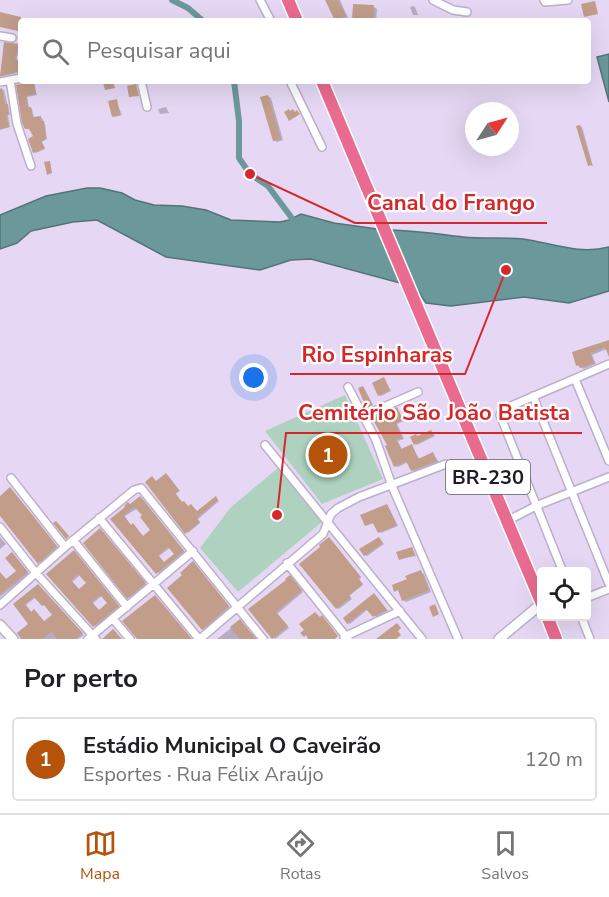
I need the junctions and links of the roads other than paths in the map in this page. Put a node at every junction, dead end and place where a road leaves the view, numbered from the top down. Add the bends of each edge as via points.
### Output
1 (260, 0) edge
2 (288, 0) edge
3 (433, 0) edge
4 (544, 0) edge
5 (567, 0) edge
6 (467, 12) dead end
7 (269, 18) edge
8 (296, 18) edge
9 (0, 36) edge
10 (12, 38) dead end
11 (18, 79) edge
12 (10, 80) junction
13 (0, 82) edge
14 (142, 84) edge
15 (291, 84) edge
16 (323, 84) edge
17 (147, 107) dead end
18 (322, 147) dead end
19 (31, 166) dead end
20 (609, 364) edge
21 (574, 379) junction
22 (348, 387) dead end
23 (418, 392) dead end
24 (532, 396) junction
25 (363, 416) junction
26 (266, 445) dead end
27 (609, 461) edge
28 (446, 464) dead end
29 (609, 477) edge
30 (11, 478) dead end
31 (392, 486) junction
32 (571, 493) junction
33 (536, 506) junction
34 (99, 518) junction
35 (507, 521) junction
36 (329, 523) junction
37 (0, 527) edge
38 (73, 540) junction
39 (65, 547) junction
40 (193, 551) junction
41 (286, 563) junction
42 (561, 567) edge
43 (36, 573) junction
44 (609, 584) edge
45 (153, 585) junction
46 (609, 589) edge
47 (537, 594) edge
48 (591, 596) edge
49 (0, 605) edge
50 (127, 606) junction
51 (237, 607) junction
52 (537, 607) edge
53 (400, 611) junction
54 (113, 619) junction
55 (549, 621) edge
56 (583, 621) edge
57 (0, 625) edge
58 (92, 638) edge
59 (345, 638) edge
60 (13, 639) edge
61 (130, 639) edge
62 (199, 639) edge
63 (263, 639) edge
64 (422, 639) edge
65 (458, 639) edge
66 (499, 639) edge
67 (556, 639) edge
68 (590, 639) edge

1 - 7 street
2 - 8 highway
3 - 6 street
4 - 5 street
9 - 10 street
11 - 12 street
12 - 13 street
12 - 19 street via 17,124
14 - 17 street
15 - 18 street
16 - 35 highway, BR-230
20 - 21 street
21 - 24 street
21 - 27 street
22 - 25 street
23 - 25 street
24 - 32 street
24 - 33 street via 504,409 500,418
25 - 31 street
26 - 36 street
28 - 31 street
29 - 32 street
30 - 39 street
31 - 36 street via 338,508
31 - 65 street
32 - 33 street
32 - 44 street
33 - 35 street
33 - 42 street
34 - 38 street
34 - 40 street via 137,488 143,489
34 - 45 street
35 - 47 highway, BR-230
36 - 41 street via 323,534
36 - 53 street
37 - 43 street
38 - 39 street
38 - 50 street
39 - 43 street
40 - 45 street
40 - 51 street
41 - 51 street
41 - 59 street
43 - 49 street
43 - 58 street
45 - 50 street
45 - 62 street
46 - 48 street
50 - 54 street
51 - 62 street
51 - 63 street
52 - 66 street
53 - 59 street
53 - 64 street
54 - 58 street
54 - 61 street
55 - 67 highway
56 - 68 street
57 - 60 street

